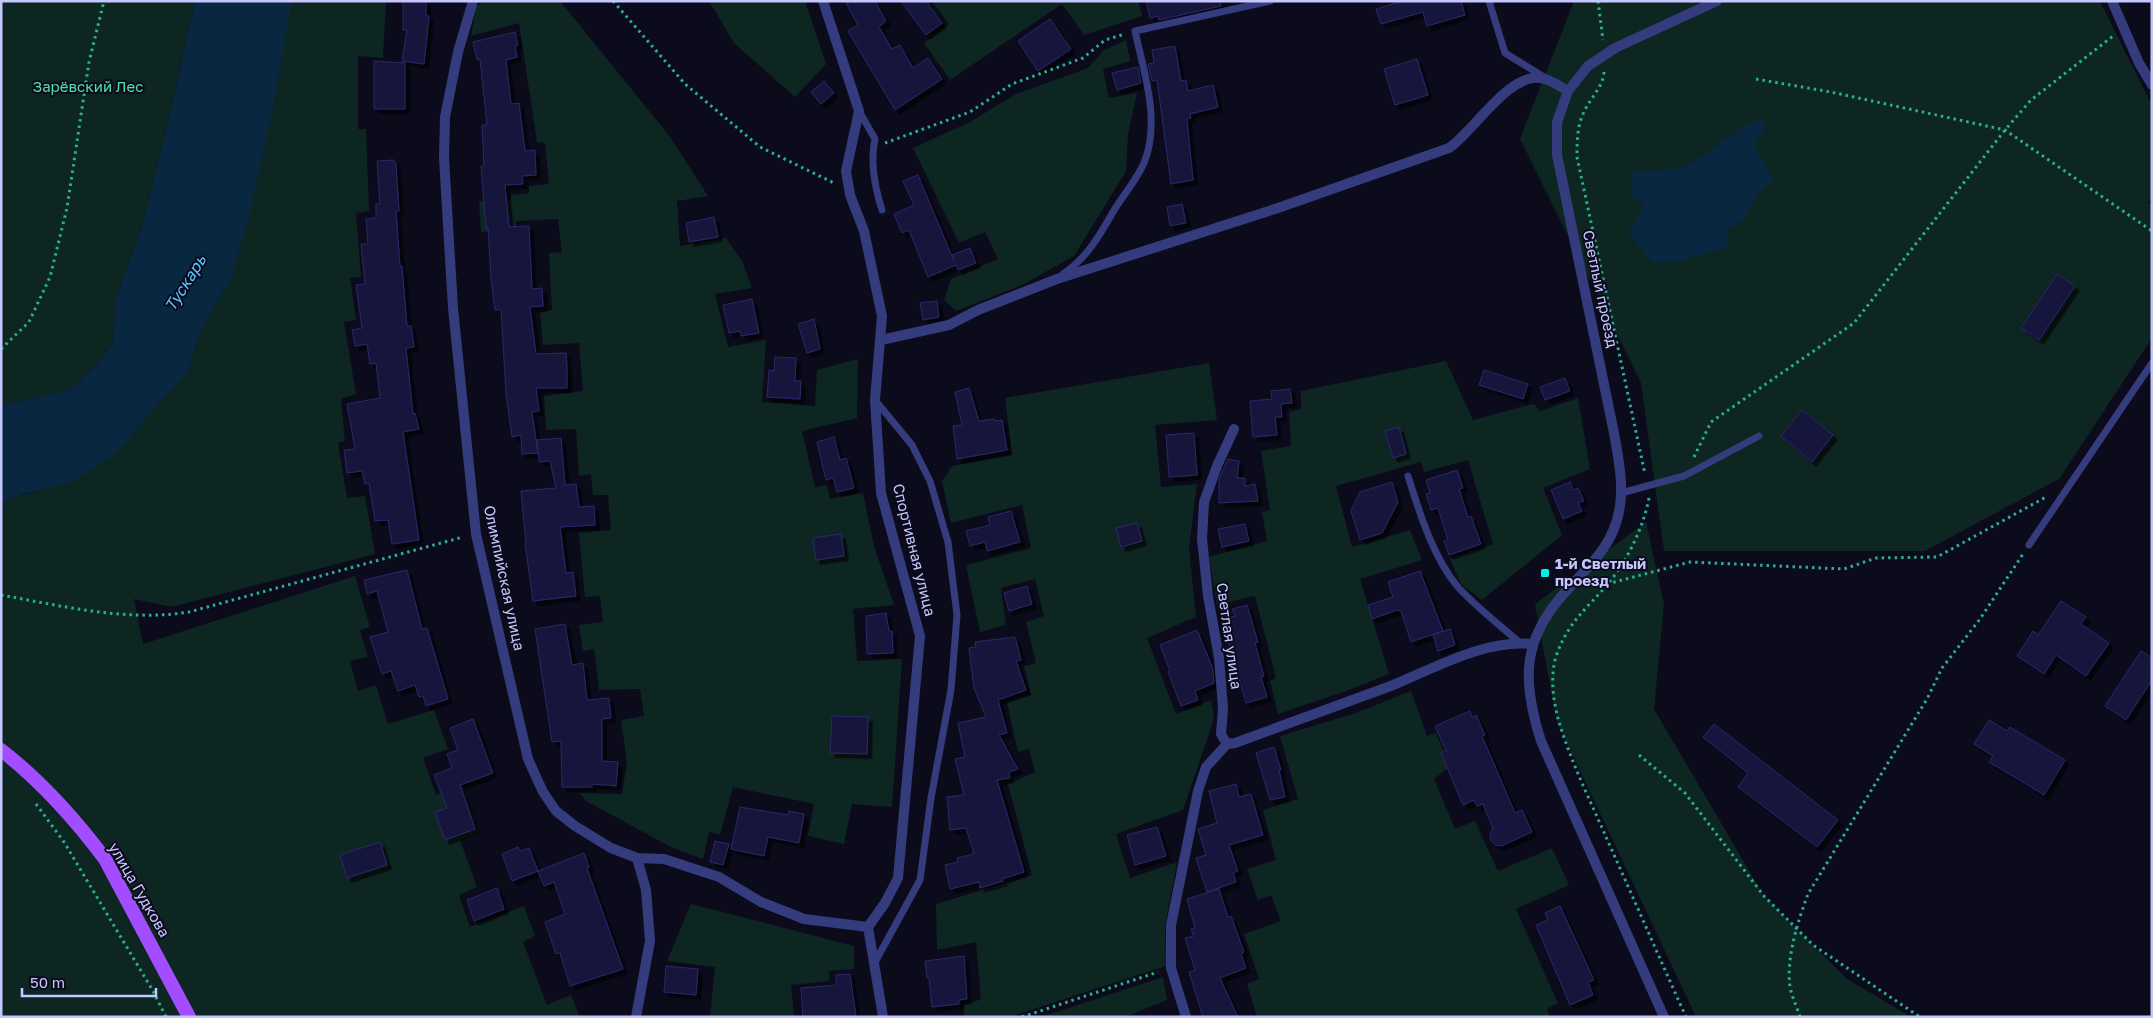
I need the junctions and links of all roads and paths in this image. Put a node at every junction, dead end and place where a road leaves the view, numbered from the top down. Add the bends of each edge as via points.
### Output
1 (104, 1) edge
2 (473, 1) edge
3 (613, 1) edge
4 (823, 1) edge
5 (1270, 1) edge
6 (1490, 1) edge
7 (1717, 1) edge
8 (2112, 1) edge
9 (2124, 28) junction
10 (1135, 31) junction
11 (1546, 79) junction
12 (1756, 79) dead end
13 (2152, 85) edge
14 (1568, 91) junction
15 (859, 111) junction
16 (2005, 130) junction
17 (873, 147) junction
18 (850, 195) junction
19 (882, 210) dead end
20 (2152, 231) edge
21 (1057, 279) junction
22 (881, 340) junction
23 (1, 349) edge
24 (2152, 363) edge
25 (875, 400) junction
26 (1234, 429) dead end
27 (1759, 436) dead end
28 (1408, 476) dead end
29 (1684, 476) junction
30 (1621, 493) junction
31 (2049, 496) dead end
32 (476, 534) junction
33 (2029, 545) joint
34 (1607, 584) dead end
35 (1, 595) edge
36 (1520, 643) junction
37 (1532, 644) junction
38 (1227, 744) junction
39 (1, 750) edge
40 (1639, 755) dead end
41 (31, 798) dead end
42 (637, 858) junction
43 (868, 927) junction
44 (1796, 928) junction
45 (874, 964) junction
46 (1171, 968) junction
47 (166, 1017) edge
48 (189, 1017) edge
49 (636, 1017) edge
50 (883, 1017) edge
51 (1022, 1017) edge
52 (1186, 1017) edge
53 (1664, 1017) edge
54 (1800, 1017) edge
55 (1920, 1017) edge

1 - 23 path via 89,62 67,208 50,277 29,322
2 - 32 street, Олимпийская улица via 458,52 445,117 444,158 453,308
3 - 18 path via 685,84 760,147 837,184
4 - 15 street
5 - 10 lane
6 - 11 lane via 1505,53
7 - 14 street, Светлый проезд via 1615,48 1588,66
8 - 9 street
9 - 13 street
9 - 16 path via 2031,100
10 - 17 path via 1106,40 1083,58 1012,84 970,112
10 - 21 lane via 1152,115 1151,140 1143,164 1101,232 1077,265
11 - 14 street
11 - 21 street via 1529,79 1511,88 1461,140 1449,148 1278,208
12 - 16 path
14 - 30 street, Светлый проезд via 1557,122 1557,155 1614,433
15 - 17 lane via 875,139
15 - 18 street, Спортивная улица via 846,171
16 - 20 path
16 - 29 path via 1854,323 1711,422
17 - 19 lane via 875,189
18 - 22 street, Спортивная улица via 864,230 882,316
21 - 22 street via 949,325
22 - 25 street, Спортивная улица
24 - 33 lane
25 - 43 street, Спортивная улица via 881,493 920,636 898,878
25 - 45 lane via 912,445 930,481 948,542 957,615 951,690 920,880
26 - 38 street, Светлая улица via 1204,502 1202,539 1219,658 1223,708 1221,734
27 - 29 lane
28 - 36 lane via 1423,523 1443,564 1458,586
29 - 30 lane
30 - 37 street, Светлый проезд via 1619,513 1604,548 1551,608
31 - 34 path via 1937,556 1876,558 1844,569 1690,562
32 - 35 path via 166,616 88,611
32 - 42 street, Олимпийская улица via 528,759 543,792 556,810 574,826 611,848
33 - 44 path via 1980,619 1942,668 1922,707 1808,894
36 - 37 street
36 - 38 street via 1489,646 1361,697
37 - 53 street via 1528,692 1541,741
38 - 46 street via 1206,767 1198,790 1171,925
39 - 48 main road, улица Гудкова via 41,783 105,859
40 - 44 path via 1685,793 1764,896
41 - 47 path via 64,842
42 - 43 street, Олимпийская улица via 664,859 719,877 761,902 804,919
42 - 49 street via 646,890 650,941
43 - 45 street
44 - 54 path via 1790,986
44 - 55 path via 1813,945
45 - 50 street
46 - 51 path
46 - 52 street

